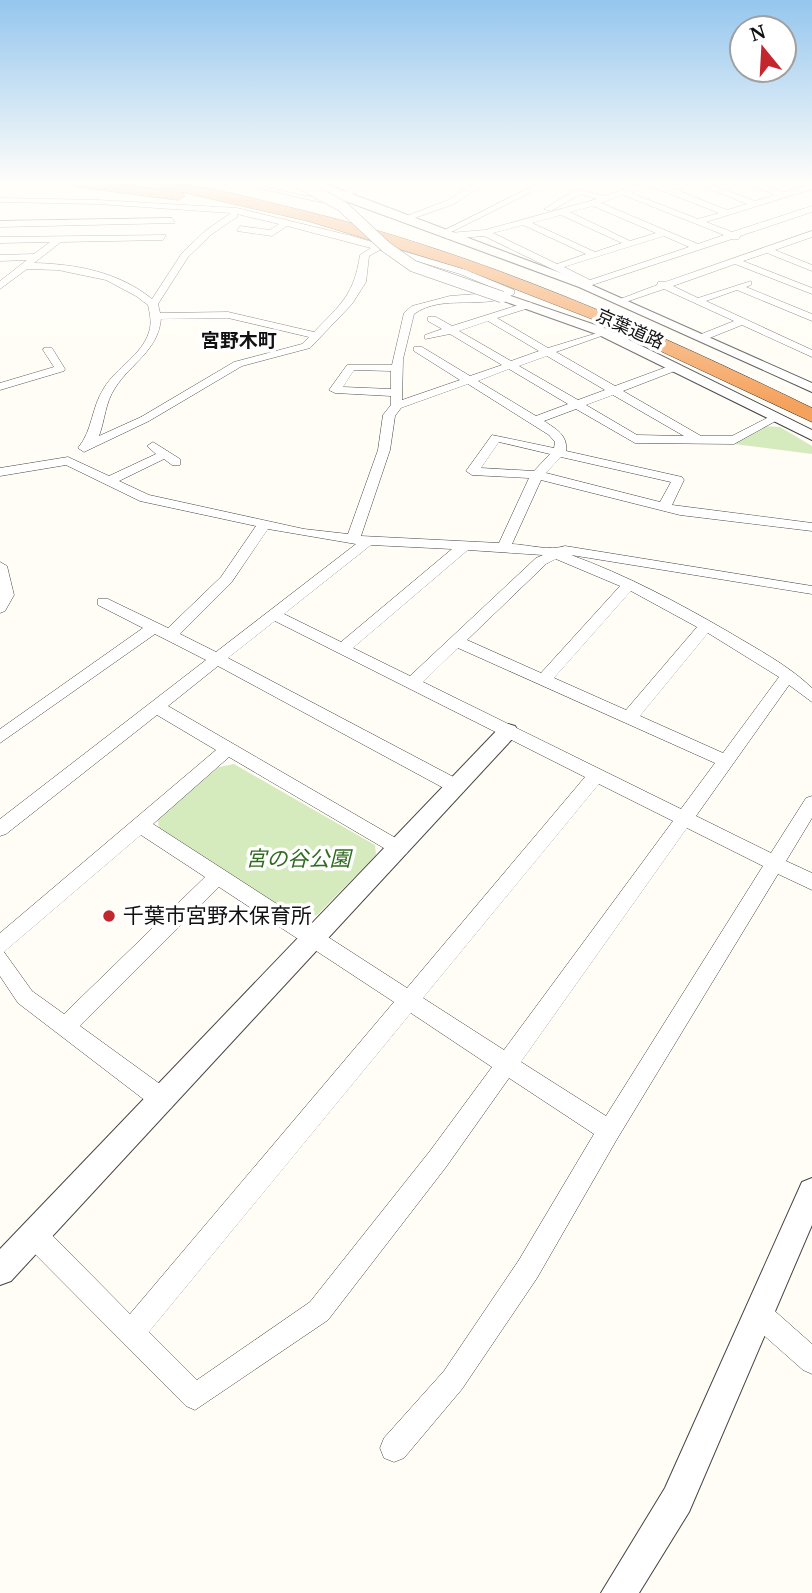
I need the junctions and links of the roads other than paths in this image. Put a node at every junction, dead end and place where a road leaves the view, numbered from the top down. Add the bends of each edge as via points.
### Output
1 (24, 257) edge
2 (37, 257) edge
3 (182, 257) edge
4 (365, 257) edge
5 (401, 257) edge
6 (410, 257) edge
7 (444, 257) edge
8 (473, 257) edge
9 (509, 257) edge
10 (536, 257) edge
11 (587, 257) edge
12 (667, 257) edge
13 (746, 257) edge
14 (786, 257) edge
15 (0, 258) edge
16 (735, 261) junction
17 (25, 266) junction
18 (556, 267) junction
19 (812, 268) edge
20 (630, 270) junction
21 (641, 275) dead end
22 (0, 276) edge
23 (13, 276) junction
24 (768, 276) junction
25 (653, 280) dead end
26 (586, 284) junction
27 (665, 285) junction
28 (0, 286) edge
29 (737, 287) junction
30 (812, 291) edge
31 (502, 297) junction
32 (698, 300) junction
33 (620, 301) junction
34 (528, 305) junction
35 (155, 310) junction
36 (489, 318) junction
37 (812, 318) edge
38 (432, 319) dead end
39 (744, 321) junction
40 (451, 330) junction
41 (603, 332) junction
42 (317, 336) junction
43 (429, 337) dead end
44 (703, 337) junction
45 (418, 349) dead end
46 (48, 350) dead end
47 (812, 351) edge
48 (547, 352) junction
49 (510, 365) junction
50 (676, 367) junction
51 (395, 368) junction
52 (469, 380) junction
53 (0, 387) edge
54 (812, 388) edge
55 (614, 391) junction
56 (396, 393) junction
57 (812, 402) edge
58 (577, 405) junction
59 (397, 406) junction
60 (812, 416) edge
61 (775, 418) junction
62 (534, 421) junction
63 (812, 436) edge
64 (696, 438) junction
65 (90, 444) junction
66 (153, 446) dead end
67 (560, 450) junction
68 (643, 456) junction
69 (68, 461) junction
70 (0, 472) edge
71 (537, 475) junction
72 (108, 481) junction
73 (664, 507) junction
74 (264, 525) junction
75 (812, 527) edge
76 (360, 540) junction
77 (464, 546) junction
78 (504, 547) junction
79 (555, 554) junction
80 (0, 566) edge
81 (629, 585) junction
82 (812, 590) edge
83 (103, 602) dead end
84 (0, 608) edge
85 (275, 615) junction
86 (706, 626) junction
87 (154, 627) junction
88 (170, 635) junction
89 (458, 642) junction
90 (342, 649) junction
91 (219, 660) junction
92 (789, 674) junction
93 (543, 680) junction
94 (412, 683) junction
95 (812, 697) edge
96 (158, 708) junction
97 (629, 718) junction
98 (508, 731) junction
99 (0, 737) edge
100 (228, 749) junction
101 (726, 761) junction
102 (597, 775) junction
103 (457, 787) junction
104 (812, 803) edge
105 (685, 818) junction
106 (140, 825) junction
107 (0, 829) edge
108 (400, 849) junction
109 (776, 864) junction
110 (218, 876) junction
111 (812, 882) edge
112 (315, 939) junction
113 (0, 945) edge
114 (0, 959) edge
115 (411, 1001) junction
116 (65, 1027) junction
117 (505, 1063) junction
118 (163, 1100) junction
119 (609, 1131) junction
120 (812, 1192) edge
121 (34, 1235) junction
122 (0, 1270) edge
123 (759, 1314) junction
124 (131, 1333) junction
125 (812, 1361) edge
126 (394, 1448) dead end
127 (620, 1593) edge

1 - 15 street
2 - 17 street
3 - 35 street
4 - 42 street via 361,282
5 - 31 street, bridge
6 - 31 street via 511,292
7 - 60 highway, 京葉道路 via 619,324
8 - 57 highway, 京葉道路 via 631,317
9 - 26 street
10 - 18 street
11 - 18 street
12 - 20 street
13 - 16 street
14 - 19 street
16 - 24 street
16 - 27 street
17 - 23 street
17 - 35 street via 87,272 123,286
18 - 26 street
20 - 21 street
20 - 26 street
22 - 23 street
23 - 28 street
24 - 29 street
24 - 30 street
25 - 27 street
26 - 33 street
27 - 32 street
27 - 33 street
29 - 32 street
29 - 37 street
31 - 34 street
31 - 51 street via 450,299 416,307 409,313
32 - 39 street
33 - 44 street
34 - 36 street
34 - 41 street
35 - 42 street via 229,315
35 - 65 street via 154,335 146,350 105,393
36 - 40 street
36 - 48 street
38 - 40 street
39 - 44 street
39 - 47 street
40 - 43 street
40 - 49 street
41 - 48 street
41 - 50 street
42 - 65 street via 306,346 238,364 145,419
44 - 54 street
45 - 52 street
46 - 53 street via 60,369
48 - 49 street
48 - 55 street
49 - 52 street
49 - 58 street
50 - 55 street
50 - 61 street
51 - 56 street
51 - 56 street via 351,367 335,390
52 - 59 street
52 - 62 street
55 - 58 street
55 - 64 street
56 - 59 street
58 - 62 street
58 - 68 street via 635,439
59 - 76 street via 389,415
61 - 63 street
61 - 64 street via 734,440
62 - 67 street via 553,432 561,442
64 - 68 street
65 - 69 street
66 - 72 street via 170,458
67 - 68 street
67 - 71 street
67 - 71 street via 496,438 472,471
68 - 73 street via 678,480
69 - 70 street
69 - 72 street
71 - 73 street
71 - 78 street
72 - 74 street via 145,498
73 - 75 street
74 - 76 street
74 - 88 street via 226,580
76 - 77 street
76 - 85 street
77 - 78 street
77 - 90 street
78 - 79 street
79 - 81 street
79 - 82 street via 565,550 608,556
79 - 89 street via 541,561
80 - 84 street via 7,595
81 - 86 street
81 - 93 street
83 - 87 street
85 - 90 street
85 - 91 street
86 - 92 street
86 - 97 street
87 - 88 street
87 - 99 street
88 - 91 street
89 - 93 street
89 - 94 street
90 - 94 street
91 - 96 street
91 - 103 street
92 - 95 street
92 - 101 street
93 - 97 street
94 - 98 street
96 - 100 street
96 - 107 street
97 - 101 street
98 - 102 street
98 - 103 street
100 - 106 street
100 - 108 street
101 - 105 street
102 - 105 street
102 - 115 street
103 - 108 street
104 - 109 street
105 - 109 street
105 - 117 street
106 - 110 street
106 - 113 street
108 - 112 street
109 - 111 street
109 - 119 street
110 - 112 street
110 - 116 street
112 - 115 street
112 - 118 street
114 - 116 street via 25,997
115 - 117 street
115 - 124 street
116 - 118 street
117 - 119 street
117 - 124 street via 438,1159 319,1311 195,1397
118 - 121 street
119 - 126 street via 528,1269 453,1381
120 - 123 street
121 - 122 street
121 - 124 street
123 - 125 street
123 - 127 street via 677,1500

